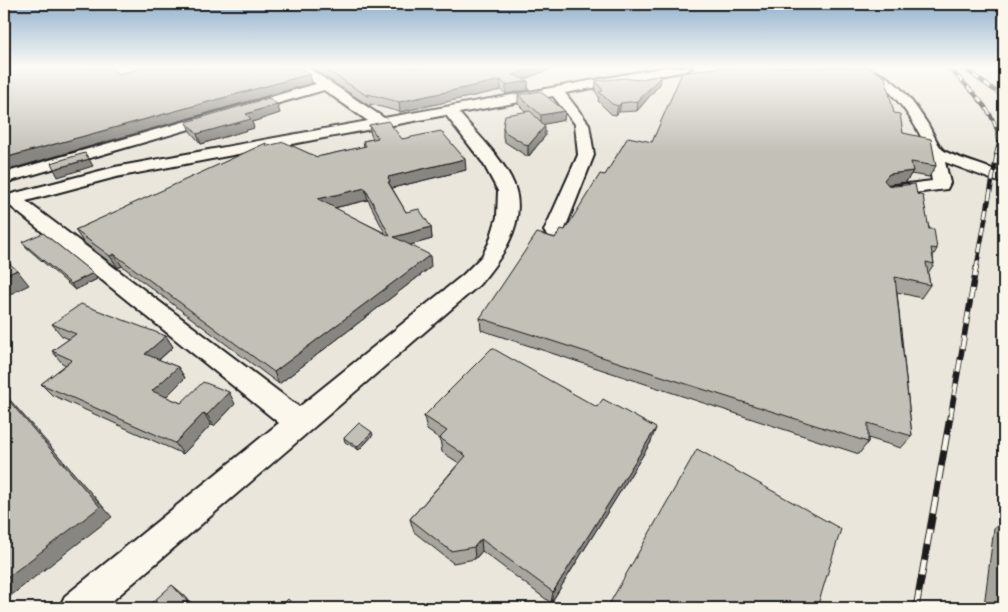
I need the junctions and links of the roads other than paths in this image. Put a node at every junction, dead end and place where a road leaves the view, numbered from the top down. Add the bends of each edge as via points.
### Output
1 (289, 96) edge
2 (341, 96) edge
3 (530, 96) edge
4 (560, 96) edge
5 (898, 96) edge
6 (449, 110) junction
7 (381, 123) junction
8 (936, 153) junction
9 (4, 178) edge
10 (1004, 179) edge
11 (889, 191) edge
12 (8, 200) edge
13 (554, 231) dead end
14 (299, 423) junction
15 (77, 608) edge

1 - 9 street
2 - 7 street
3 - 6 street
4 - 13 street via 582,124 586,156
5 - 8 street via 918,120
6 - 7 street
6 - 14 street via 500,175 507,192 504,228 491,258 471,280
7 - 12 street via 114,172
8 - 10 street
8 - 11 street via 941,185
12 - 14 street
14 - 15 street

